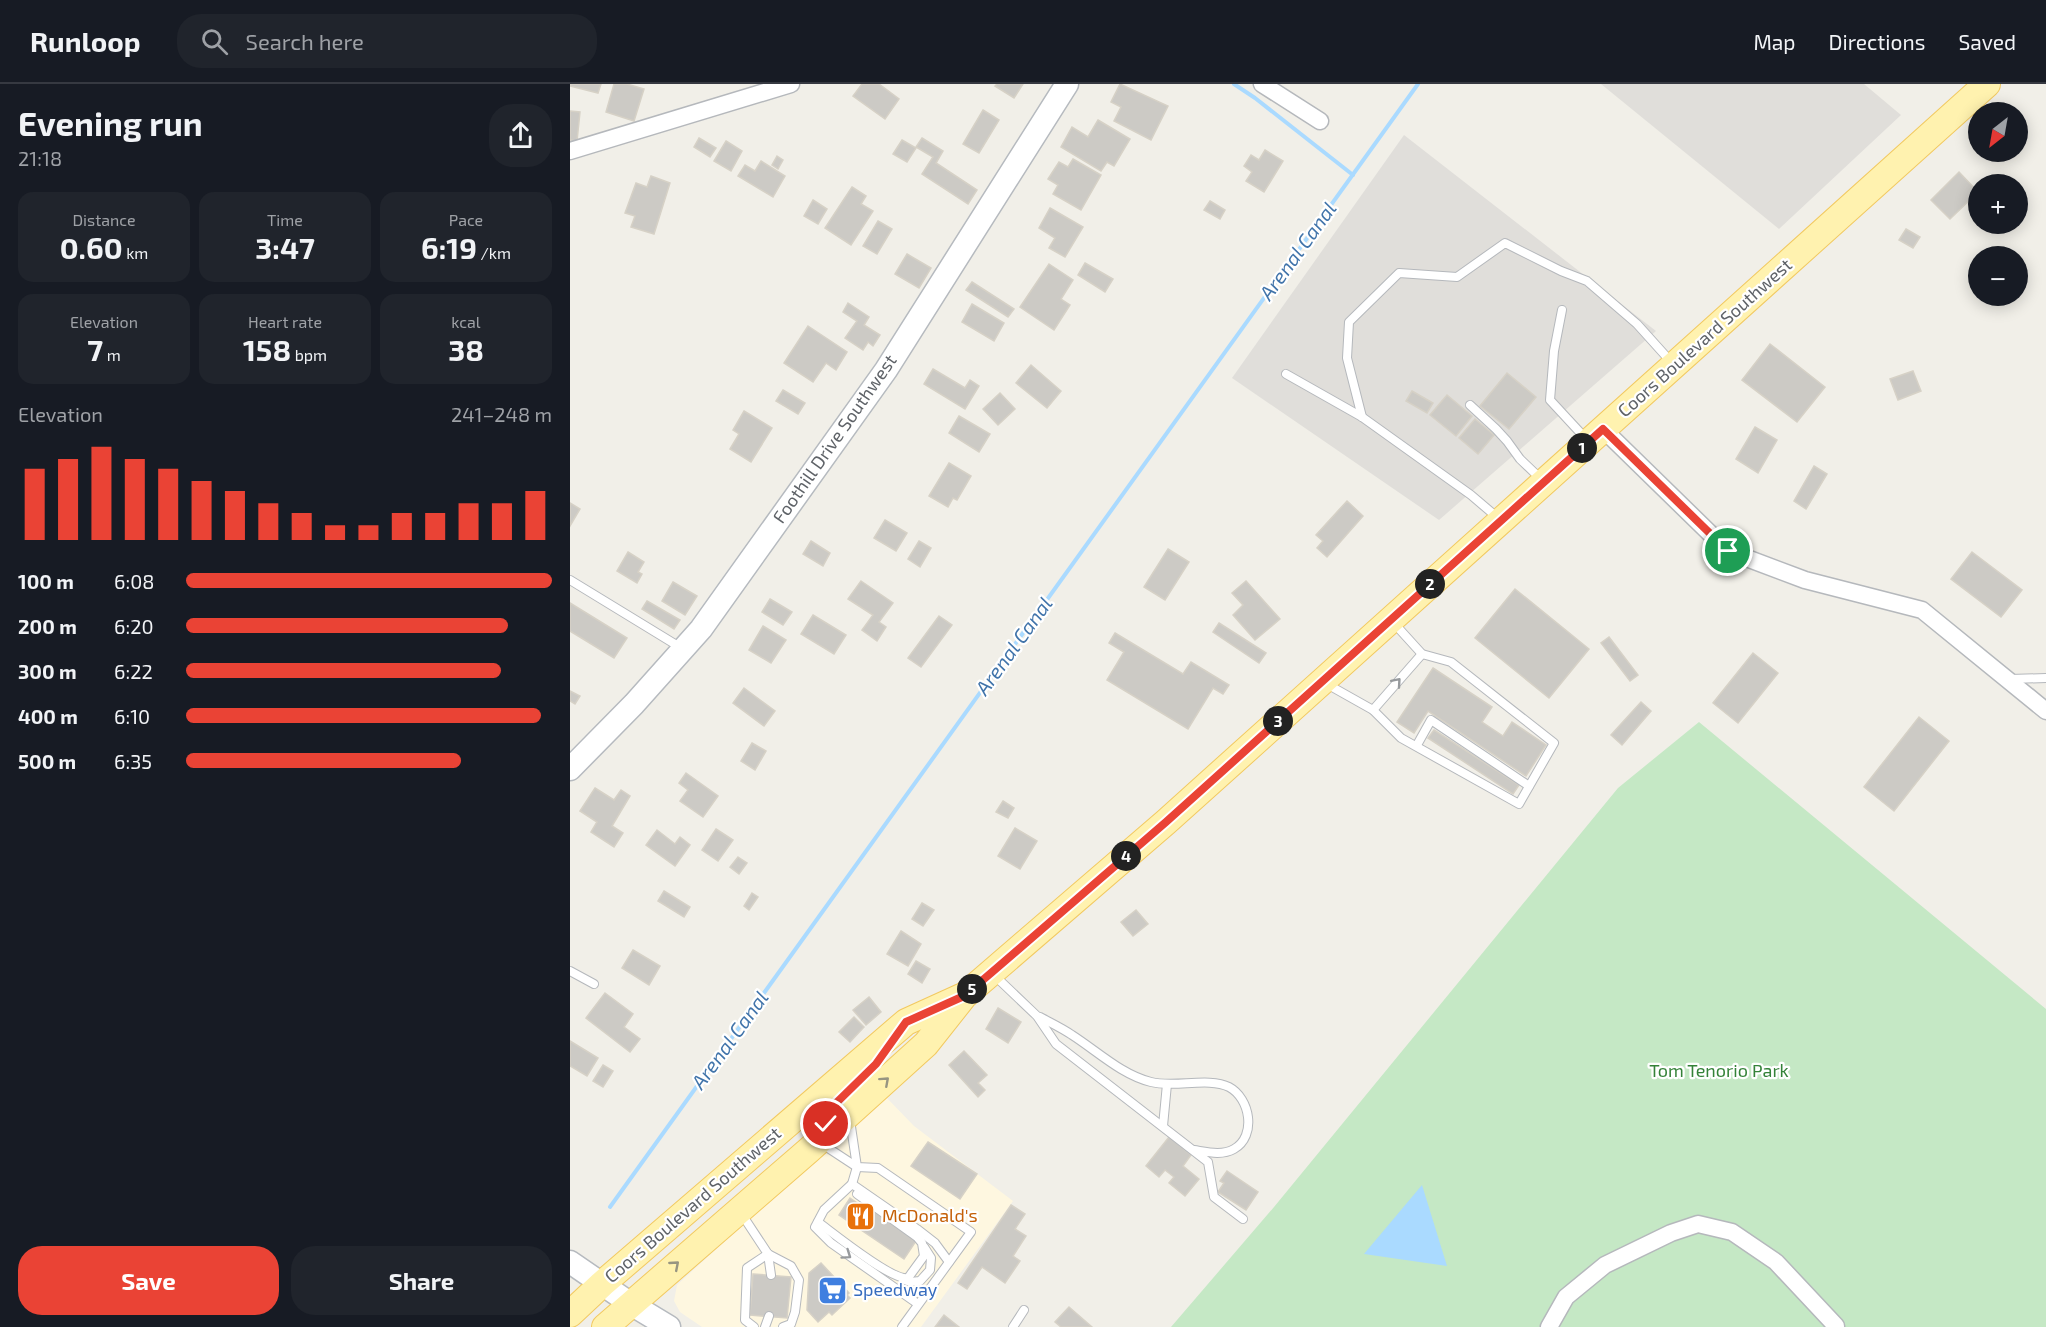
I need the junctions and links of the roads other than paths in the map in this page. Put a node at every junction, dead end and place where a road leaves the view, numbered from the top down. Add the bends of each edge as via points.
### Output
1 (1067, 84) edge
2 (1262, 84) edge
3 (1987, 84) edge
4 (779, 86) edge
5 (1320, 122) dead end
6 (570, 151) edge
7 (1562, 310) dead end
8 (1675, 366) junction
9 (1286, 374) dead end
10 (1470, 405) dead end
11 (1362, 417) junction
12 (1596, 436) junction
13 (1544, 481) junction
14 (1501, 521) junction
15 (570, 580) edge
16 (1390, 620) junction
17 (683, 649) junction
18 (1422, 654) junction
19 (2046, 678) edge
20 (2007, 680) junction
21 (1322, 681) junction
22 (1373, 710) junction
23 (2046, 711) edge
24 (1417, 746) junction
25 (570, 769) edge
26 (1529, 786) junction
27 (570, 971) edge
28 (991, 973) junction
29 (594, 984) dead end
30 (964, 996) junction
31 (1037, 1016) junction
32 (906, 1022) junction
33 (1167, 1084) junction
34 (849, 1113) junction
35 (1163, 1126) junction
36 (823, 1137) junction
37 (1193, 1150) junction
38 (857, 1167) junction
39 (850, 1186) junction
40 (739, 1210) junction
41 (1243, 1219) dead end
42 (818, 1222) junction
43 (768, 1254) junction
44 (570, 1262) edge
45 (949, 1262) junction
46 (771, 1275) dead end
47 (602, 1284) junction
48 (631, 1304) junction
49 (918, 1304) junction
50 (1024, 1310) dead end
51 (570, 1314) edge
52 (769, 1316) dead end
53 (1836, 1326) edge
54 (605, 1327) edge
55 (669, 1327) edge
56 (754, 1327) edge
57 (765, 1327) edge
58 (783, 1327) edge
59 (902, 1327) edge
60 (1013, 1327) edge
61 (1549, 1327) edge

1 - 17 street, Foothill Drive Southwest via 886,370
2 - 5 street
3 - 8 main road, Coors Boulevard Southwest
4 - 6 street
7 - 12 lane via 1550,400
8 - 11 lane via 1638,324 1587,281 1505,243 1457,276 1399,273 1349,322 1347,358
8 - 12 main road, Coors Boulevard Southwest
9 - 11 lane
10 - 13 lane
11 - 14 lane
12 - 13 main road, Coors Boulevard Southwest
12 - 20 street via 1728,551 1805,580 1922,610
13 - 14 main road, Coors Boulevard Southwest
14 - 16 main road, Coors Boulevard Southwest
15 - 17 lane
16 - 18 lane
16 - 21 main road, Coors Boulevard Southwest
17 - 25 street, Foothill Drive Southwest
22 -> 18 lane
18 - 26 lane via 1451,662 1554,743
19 - 20 lane
20 - 23 street
21 - 22 lane
21 - 28 main road, Coors Boulevard Southwest
22 - 24 lane via 1401,738
24 - 26 lane via 1519,804
24 - 26 lane via 1431,720
27 - 29 lane
28 - 30 main road, Coors Boulevard Southwest
28 - 31 lane
30 - 32 main road, Coors Boulevard Southwest
34 -> 30 main road, Coors Boulevard Southwest via 926,1044
31 - 33 lane via 1131,1075
31 - 35 lane via 1056,1044
32 - 36 main road via 876,1064 830,1109
32 - 47 main road, Coors Boulevard Southwest
33 - 35 lane
33 - 37 lane via 1228,1087 1242,1098 1248,1116 1247,1134 1236,1148 1214,1153
34 - 36 main road, Coors Boulevard Southwest
34 - 38 lane
35 - 37 lane
36 - 38 lane
36 - 40 main road, Coors Boulevard Southwest
37 - 41 lane via 1208,1162 1214,1197
38 - 39 lane
38 - 45 lane via 878,1167 971,1232
39 - 42 lane via 824,1209
39 - 42 lane via 917,1237 924,1256 918,1267 902,1279
39 - 45 lane via 917,1229 935,1243
40 - 43 lane
48 -> 40 main road, Coors Boulevard Southwest
42 -> 49 lane via 815,1227 831,1243
43 - 46 lane
43 - 56 lane via 747,1268 745,1320
43 - 58 lane via 791,1266 799,1280 791,1324
44 - 47 street
45 - 49 lane
47 - 48 street
47 - 51 main road, Coors Boulevard Southwest
48 - 54 main road, Coors Boulevard Southwest
48 - 55 street
49 - 59 lane
50 - 60 lane
52 - 57 lane
53 - 61 street via 1776,1262 1732,1232 1698,1224 1605,1265 1566,1298

